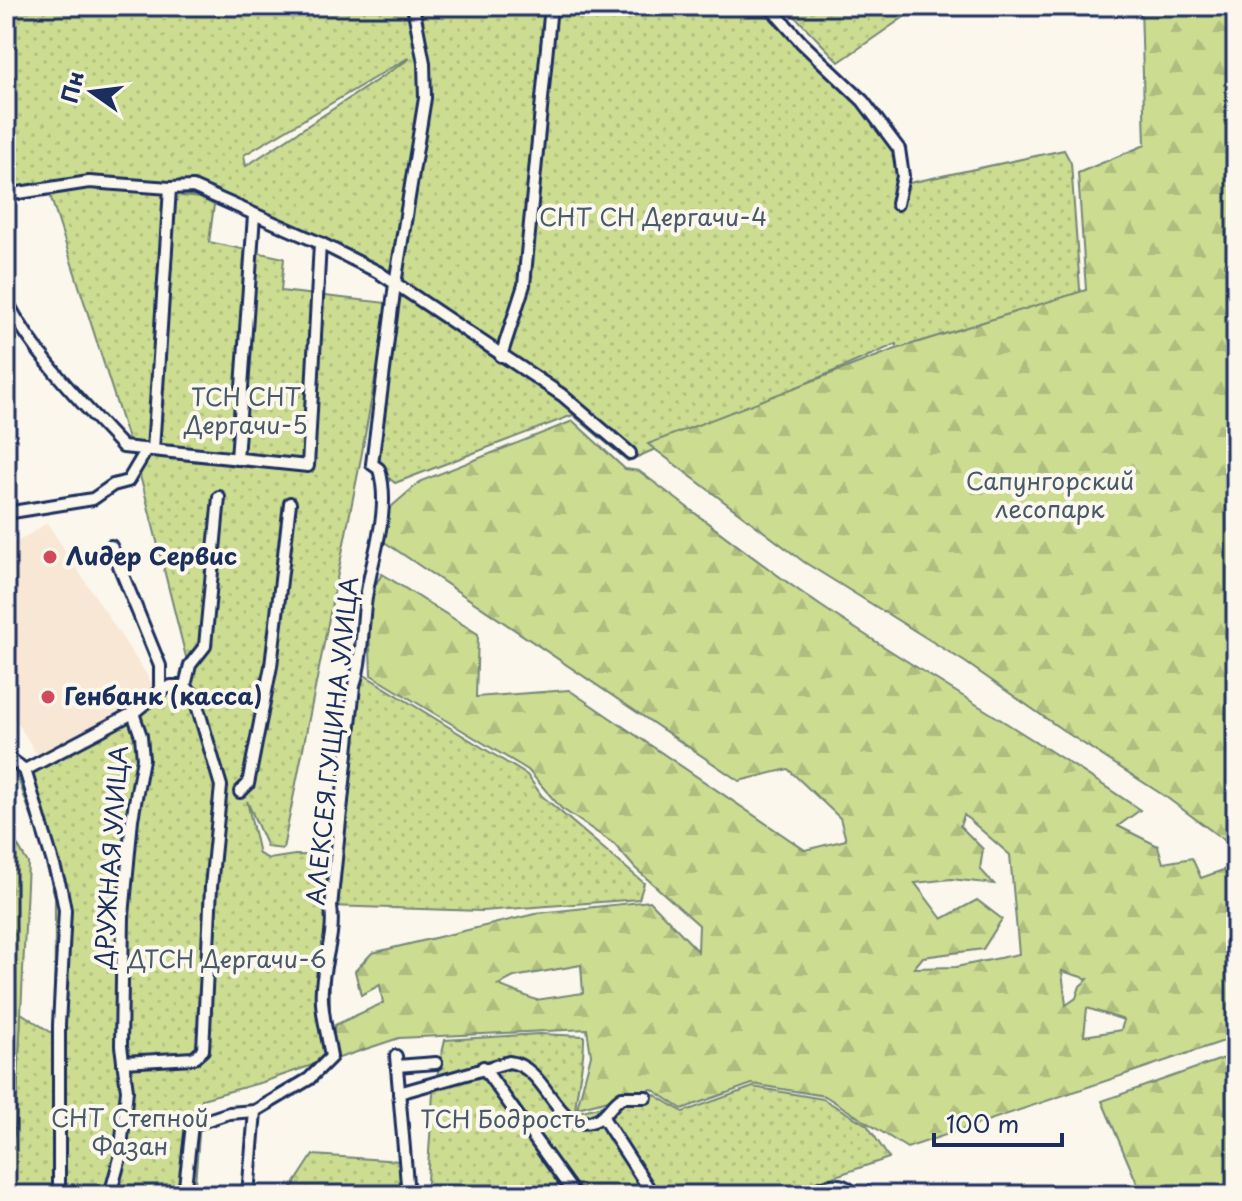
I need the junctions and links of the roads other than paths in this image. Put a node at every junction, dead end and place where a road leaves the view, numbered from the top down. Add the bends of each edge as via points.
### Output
1 (13, 6) edge
2 (413, 6) edge
3 (551, 6) edge
4 (769, 6) edge
5 (6, 9) edge
6 (170, 188) junction
7 (6, 195) edge
8 (897, 204) dead end
9 (254, 215) junction
10 (320, 243) junction
11 (395, 284) junction
12 (6, 300) edge
13 (501, 356) junction
14 (150, 450) junction
15 (630, 453) dead end
16 (237, 459) junction
17 (219, 497) dead end
18 (290, 503) dead end
19 (6, 513) edge
20 (111, 546) dead end
21 (185, 686) junction
22 (160, 691) junction
23 (133, 713) junction
24 (6, 756) edge
25 (25, 770) junction
26 (240, 792) dead end
27 (123, 1062) junction
28 (436, 1063) dead end
29 (483, 1067) junction
30 (399, 1093) junction
31 (646, 1097) dead end
32 (255, 1111) junction
33 (602, 1116) junction
34 (59, 1195) edge
35 (110, 1195) edge
36 (184, 1195) edge
37 (248, 1195) edge
38 (408, 1195) edge
39 (575, 1195) edge
40 (653, 1195) edge
41 (803, 1195) edge
42 (854, 1195) edge

1 - 5 street
2 - 11 street, АЛЕКСЕЯ ГУЩИНА УЛИЦА via 425,98
3 - 13 street via 524,285
4 - 8 street via 863,101 899,149 903,176
6 - 7 street via 89,182
6 - 9 street via 193,187
6 - 14 street
9 - 10 street
9 - 16 street
10 - 11 street
10 - 16 street via 308,466
11 - 13 street
11 - 32 street, АЛЕКСЕЯ ГУЩИНА УЛИЦА via 372,464 379,469 385,502 354,686 331,907 334,926 322,993 331,1057 309,1079
12 - 14 street via 58,378 113,437 123,447
13 - 15 street via 562,395
14 - 16 street
14 - 19 street via 128,481 93,499
17 - 21 street via 205,646 190,665
18 - 26 street via 271,666 248,784
20 - 22 street via 160,666
21 - 22 street
21 - 27 street via 194,695 221,786 203,1050 194,1058
22 - 23 street
23 - 25 street
23 - 27 street, ДРУЖНАЯ УЛИЦА via 143,759 123,916
24 - 25 street
25 - 34 street via 65,910
27 - 35 street, ДРУЖНАЯ УЛИЦА via 127,1090
28 - 30 street via 397,1061
29 - 30 street
29 - 33 street via 519,1063 534,1073 568,1118 589,1121
29 - 39 street
30 - 38 street
31 - 33 street via 622,1097
32 - 36 street via 192,1125
32 - 37 street
33 - 40 street
41 - 42 street via 834,1184

